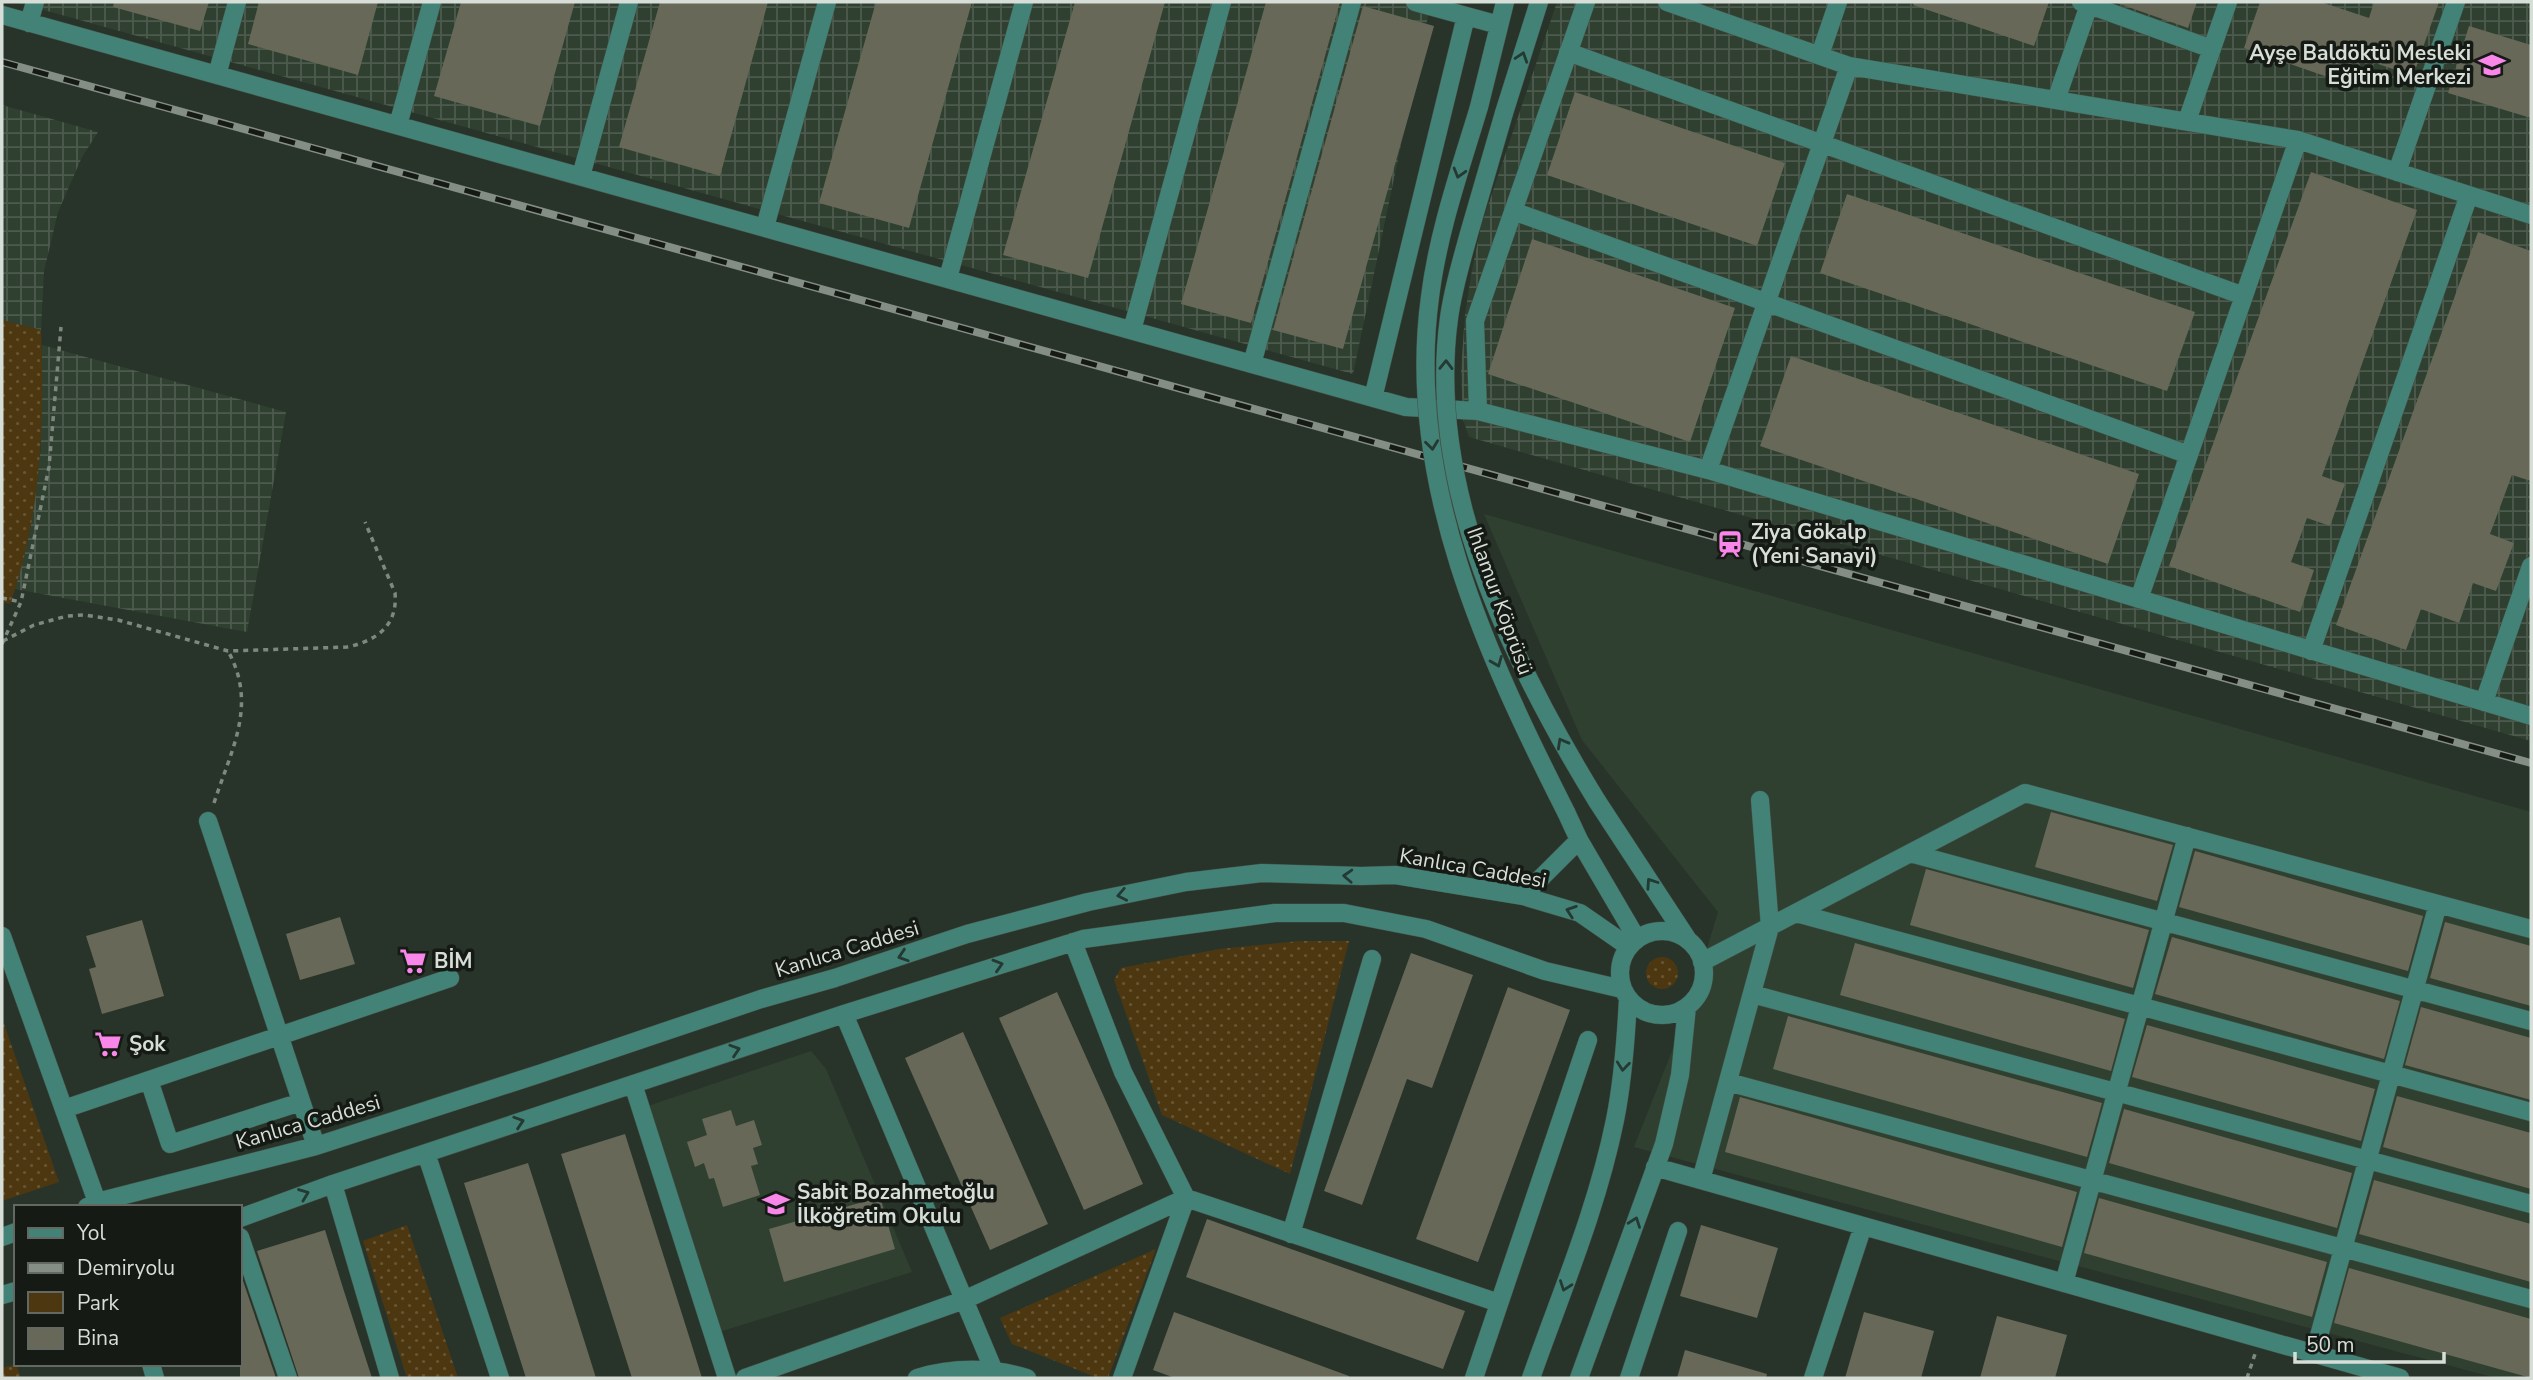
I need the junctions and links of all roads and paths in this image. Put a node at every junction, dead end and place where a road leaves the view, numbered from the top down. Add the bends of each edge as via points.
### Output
1 (35, 2) edge
2 (237, 2) edge
3 (432, 2) edge
4 (629, 2) edge
5 (827, 2) edge
6 (1024, 2) edge
7 (1222, 2) edge
8 (1352, 2) edge
9 (1415, 2) edge
10 (1505, 2) edge
11 (1539, 2) edge
12 (1586, 2) edge
13 (1667, 2) edge
14 (1838, 2) edge
15 (2228, 2) edge
16 (2456, 2) edge
17 (2087, 3) edge
18 (2, 15) edge
19 (1466, 16) junction
20 (29, 23) junction
21 (1499, 25) junction
22 (2212, 49) junction
23 (1569, 52) junction
24 (1820, 55) junction
25 (1849, 66) junction
26 (216, 75) junction
27 (2056, 100) junction
28 (2187, 121) junction
29 (398, 125) junction
30 (2298, 140) junction
31 (1822, 144) junction
32 (2397, 172) junction
33 (581, 176) junction
34 (2469, 195) junction
35 (1513, 211) junction
36 (2531, 215) edge
37 (765, 227) junction
38 (948, 278) junction
39 (2244, 296) junction
40 (1766, 302) junction
41 (61, 327) dead end
42 (1132, 330) junction
43 (1252, 364) junction
44 (1373, 398) junction
45 (1478, 411) junction
46 (2189, 455) junction
47 (1708, 471) junction
48 (365, 522) dead end
49 (2531, 566) edge
50 (2, 598) edge
51 (2139, 599) junction
52 (22, 602) junction
53 (2, 643) edge
54 (2311, 651) junction
55 (228, 652) junction
56 (2484, 702) junction
57 (2531, 716) edge
58 (1760, 800) dead end
59 (208, 821) joint
60 (2186, 836) junction
61 (1578, 839) junction
62 (1910, 853) junction
63 (1523, 896) junction
64 (2438, 904) junction
65 (1796, 913) junction
66 (2163, 921) junction
67 (1770, 927) junction
68 (2531, 929) edge
69 (2, 936) edge
70 (1688, 940) junction
71 (1073, 942) junction
72 (1633, 943) junction
73 (1372, 959) dead end
74 (1702, 962) junction
75 (450, 978) dead end
76 (2414, 990) junction
77 (1625, 993) junction
78 (1752, 994) junction
79 (2140, 1006) junction
80 (1687, 1007) junction
81 (844, 1014) junction
82 (2531, 1021) edge
83 (279, 1035) junction
84 (1588, 1040) dead end
85 (2391, 1074) junction
86 (149, 1080) junction
87 (1728, 1082) junction
88 (633, 1084) junction
89 (2116, 1092) junction
90 (301, 1102) junction
91 (64, 1109) junction
92 (2531, 1112) edge
93 (316, 1146) junction
94 (426, 1153) junction
95 (2368, 1160) junction
96 (1655, 1167) junction
97 (1701, 1180) junction
98 (2092, 1180) junction
99 (332, 1184) junction
100 (116, 1198) junction
101 (1186, 1198) junction
102 (2531, 1204) edge
103 (92, 1205) edge
104 (128, 1205) edge
105 (242, 1217) edge
106 (1863, 1226) junction
107 (1678, 1231) dead end
108 (1292, 1234) junction
109 (242, 1243) edge
110 (2343, 1248) junction
111 (2064, 1283) junction
112 (2531, 1299) edge
113 (964, 1300) junction
114 (1499, 1303) junction
115 (2260, 1339) junction
116 (2315, 1354) junction
117 (994, 1371) junction
118 (288, 1378) edge
119 (390, 1378) edge
120 (500, 1378) edge
121 (727, 1378) edge
122 (745, 1378) edge
123 (922, 1378) edge
124 (1024, 1378) edge
125 (1122, 1378) edge
126 (1474, 1378) edge
127 (1531, 1378) edge
128 (1578, 1378) edge
129 (1629, 1378) edge
130 (1813, 1378) edge
131 (2247, 1378) edge
132 (2400, 1378) edge

1 - 20 street
2 - 26 street
3 - 29 street
4 - 33 street
5 - 37 street
6 - 38 street
7 - 42 street
8 - 43 street
9 - 19 street
10 - 21 street, Ihlamur Köprüsü
70 -> 11 street, Ihlamur Köprüsü, bridge via 1542,707 1501,618 1467,522 1451,442 1446,369 1452,293
12 - 23 street
13 - 24 street
14 - 24 street
15 - 22 street
16 - 32 street
17 - 22 street
17 - 27 street
18 - 20 street
19 - 21 street
19 - 44 street
20 - 26 street
21 -> 61 street, Ihlamur Köprüsü, bridge via 1441,235 1429,300 1427,380 1434,458 1453,547 1474,610
22 - 28 street
23 - 31 street
23 - 35 street
24 - 25 street
25 - 27 street
25 - 31 street
26 - 29 street
27 - 28 street
28 - 30 street
29 - 33 street
30 - 32 street
30 - 39 street
31 - 39 street
31 - 40 street
32 - 34 street
33 - 37 street
34 - 36 street
34 - 54 street
35 - 40 street
35 - 45 street via 1475,321
37 - 38 street
38 - 42 street
39 - 46 street
40 - 46 street
40 - 47 street
41 - 52 path via 49,467
42 - 43 street
43 - 44 street
44 - 45 street via 1406,407
45 - 47 street
46 - 51 street
47 - 51 street
48 - 55 path via 395,593 395,612 386,628 371,640 347,647
49 - 56 street
50 - 52 path
51 - 54 street
52 - 53 path
53 - 55 path via 34,625 84,615 118,620
54 - 56 street
55 - 59 path via 240,678 243,706
56 - 57 street
58 - 67 street
59 - 83 street
60 - 62 street via 2025,793
60 - 64 street
60 - 66 street
61 - 63 street
61 - 72 street, Ihlamur Köprüsü
62 - 65 street
62 - 66 street
72 -> 63 street, Kanlıca Caddesi via 1580,913
63 -> 93 street, Kanlıca Caddesi via 1395,875 1287,873 1224,876 1088,902 967,934 761,999
64 - 68 street
64 - 76 street
65 - 67 street
65 - 79 street
66 - 76 street
66 - 79 street
67 - 74 street
67 - 78 street
69 - 91 street
70 - 72 street via 1657,931
70 - 74 street
71 - 77 street via 1275,912 1344,913 1426,929 1545,971
81 -> 71 street
71 - 101 street via 1123,1072
72 - 77 street via 1620,967
73 - 108 street
74 - 80 street via 1701,990
75 - 83 street
76 - 82 street
76 - 85 street
77 - 80 street via 1655,1015
77 -> 127 street via 1622,1079 1608,1152
78 - 87 street
78 - 89 street
79 - 85 street
79 - 89 street
80 - 96 street via 1680,1075
88 -> 81 street
81 - 113 street
83 - 86 street
83 - 90 street
84 - 114 street
85 - 92 street
85 - 95 street
86 - 90 street via 170,1144
86 - 91 street
87 - 97 street
87 - 98 street
94 -> 88 street
88 - 121 street
89 - 95 street
89 - 98 street
90 - 93 street
91 - 103 street
93 - 100 street, Kanlıca Caddesi
94 - 99 street
94 - 120 street
95 - 102 street
95 - 110 street
96 - 97 street
128 -> 96 street
97 - 106 street
98 - 110 street
98 - 111 street
105 -> 99 street
99 - 119 street
100 - 103 street, Kanlıca Caddesi
100 - 104 street
101 - 108 street
101 - 113 street
101 - 125 street
106 - 111 street
106 - 130 street
107 - 129 street
108 - 114 street
109 - 118 street
110 - 112 street
110 - 116 street
111 - 115 street
113 - 117 street
113 - 122 street
114 - 126 street
115 - 116 street
115 - 131 path
116 - 132 street
117 - 123 street via 964,1370
117 - 124 street

